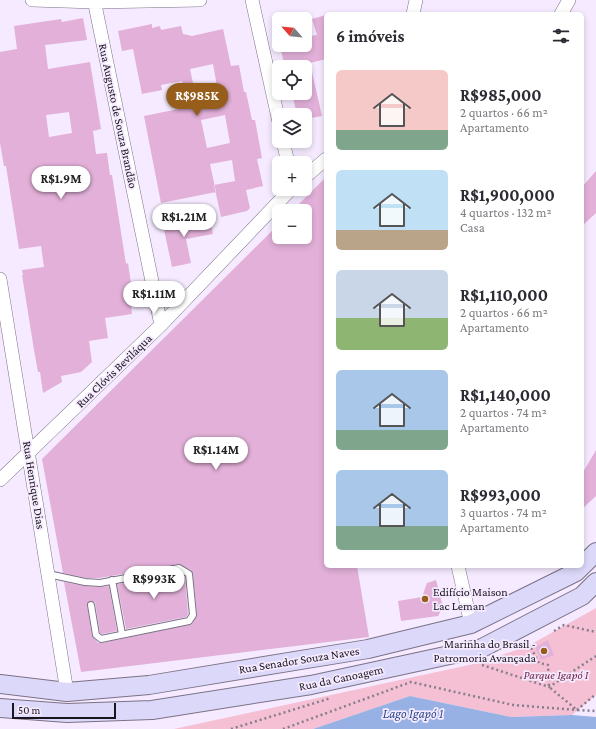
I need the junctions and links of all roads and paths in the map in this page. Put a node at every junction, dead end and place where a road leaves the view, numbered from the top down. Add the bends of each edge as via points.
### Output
1 (32, 0) edge
2 (200, 0) edge
3 (252, 0) edge
4 (416, 0) edge
5 (569, 0) edge
6 (95, 1) edge
7 (413, 12) edge
8 (563, 12) edge
9 (276, 108) edge
10 (324, 161) edge
11 (312, 171) edge
12 (284, 196) edge
13 (0, 281) edge
14 (162, 325) junction
15 (29, 454) junction
16 (0, 480) edge
17 (596, 552) edge
18 (584, 564) edge
19 (458, 568) edge
20 (580, 568) edge
21 (48, 574) junction
22 (112, 580) junction
23 (596, 582) edge
24 (91, 605) dead end
25 (471, 624) junction
26 (554, 631) dead end
27 (596, 632) edge
28 (122, 634) junction
29 (531, 648) dead end
30 (596, 656) edge
31 (478, 663) dead end
32 (0, 684) edge
33 (549, 687) junction
34 (67, 692) junction
35 (596, 694) edge
36 (333, 698) dead end
37 (0, 708) edge
38 (577, 710) junction
39 (596, 711) edge
40 (231, 729) edge
41 (283, 729) edge

1 - 6 street
2 - 6 street
3 - 9 street
4 - 7 street
5 - 8 street
6 - 14 street, Rua Augusto de Souza Brandão
10 - 11 street
12 - 14 street, Rua Clóvis Beviláqua
13 - 15 street, Rua Henrique Dias
14 - 15 street, Rua Clóvis Beviláqua
15 - 16 street, Rua Clóvis Beviláqua
15 - 21 street, Rua Henrique Dias
17 - 18 main road, Rua Senador Souza Naves
19 - 25 street
20 - 25 main road, Rua Senador Souza Naves
21 - 22 lane via 85,582 100,583
21 - 34 street, Rua Henrique Dias
22 - 28 lane
22 - 28 lane via 179,568 189,574 193,615 189,621
23 - 37 main road, Rua da Canoagem via 582,596 482,648 296,688 152,710 67,713
24 - 28 lane via 98,637 101,639
25 - 34 main road, Rua Senador Souza Naves via 368,649 149,685
26 - 27 path via 564,626
29 - 33 path via 539,663 548,665
30 - 33 path
31 - 33 path
32 - 34 main road, Rua Senador Souza Naves
33 - 38 path
35 - 38 path
36 - 40 path
38 - 39 path
38 - 41 path via 513,705 411,682

